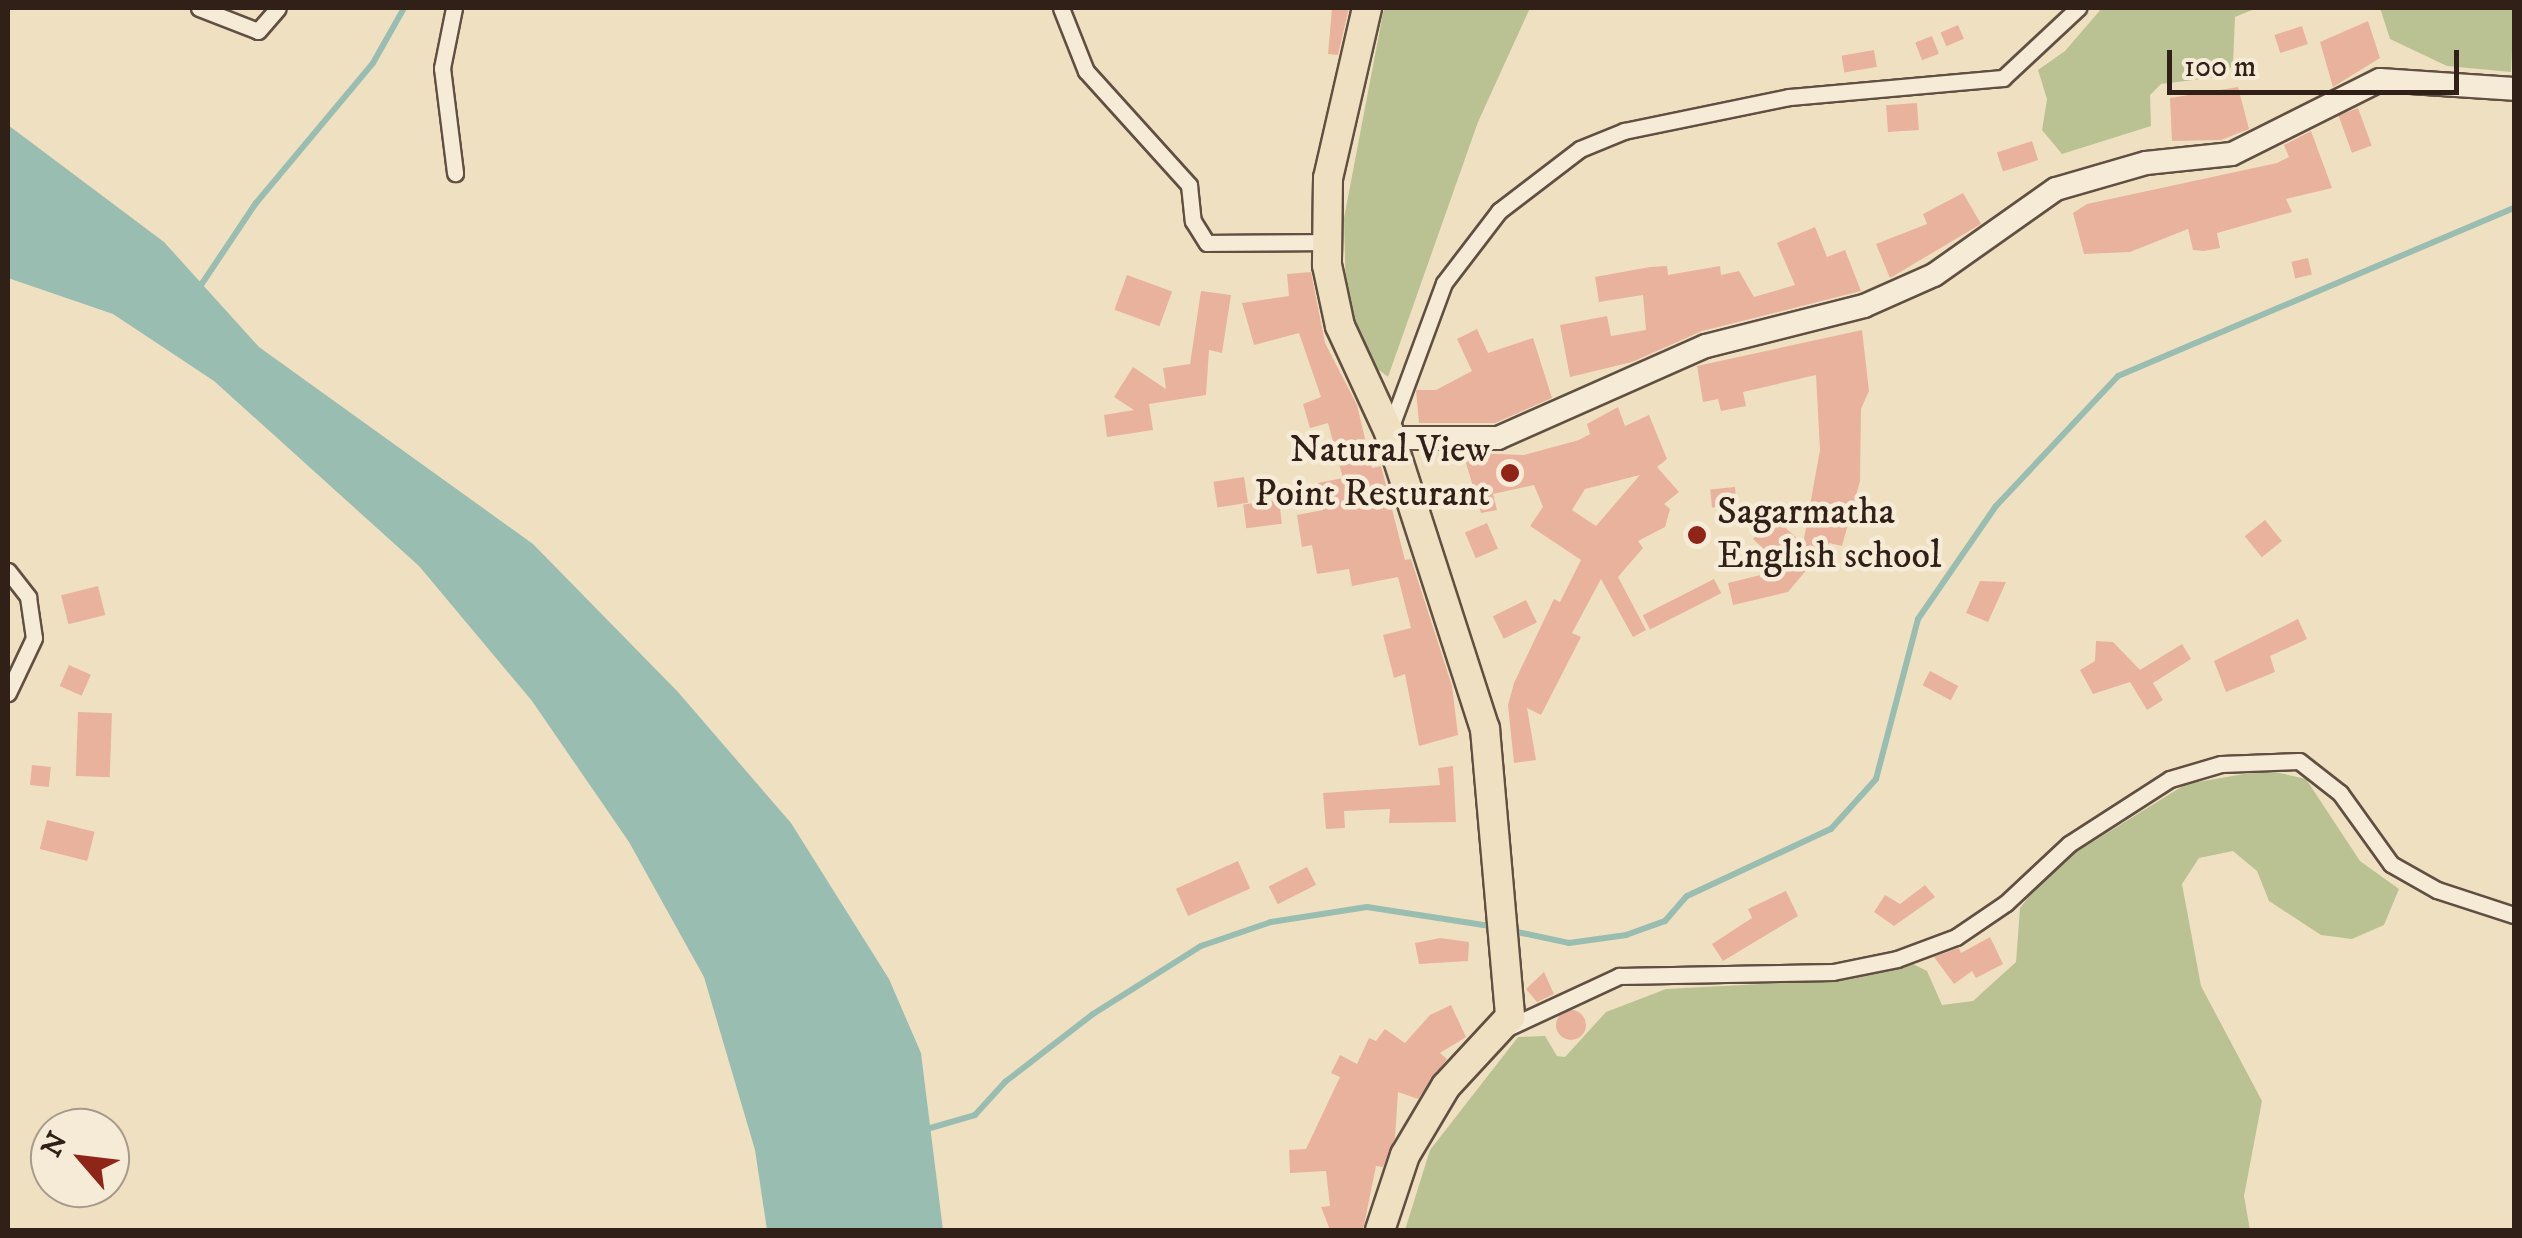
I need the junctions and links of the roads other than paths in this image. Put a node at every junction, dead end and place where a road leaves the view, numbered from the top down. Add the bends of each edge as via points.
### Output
1 (199, 8) edge
2 (278, 8) edge
3 (454, 8) edge
4 (1062, 8) edge
5 (1367, 8) edge
6 (2078, 8) edge
7 (2514, 89) edge
8 (455, 173) dead end
9 (1327, 242) junction
10 (1390, 435) junction
11 (8, 571) edge
12 (8, 694) edge
13 (2514, 915) edge
14 (1503, 1025) junction
15 (1380, 1230) edge

1 - 2 street via 258,31
3 - 8 street via 442,68
4 - 9 street via 1086,71 1189,185 1193,221 1207,243
5 - 9 highway via 1328,178
6 - 10 street via 2003,78 1789,97 1624,131 1580,149 1499,211 1444,282
7 - 10 street via 2380,80 2232,154 2146,163 2056,190 1934,275 1864,306 1706,346 1498,438
9 - 10 highway via 1340,326
10 - 14 highway via 1485,728
11 - 12 street via 28,598 34,638
13 - 14 street via 2437,890 2391,864 2340,793 2299,761 2221,764 2170,779 2069,844 2006,903 1956,937 1897,959 1832,972 1619,976
14 - 15 highway via 1446,1086 1405,1155

